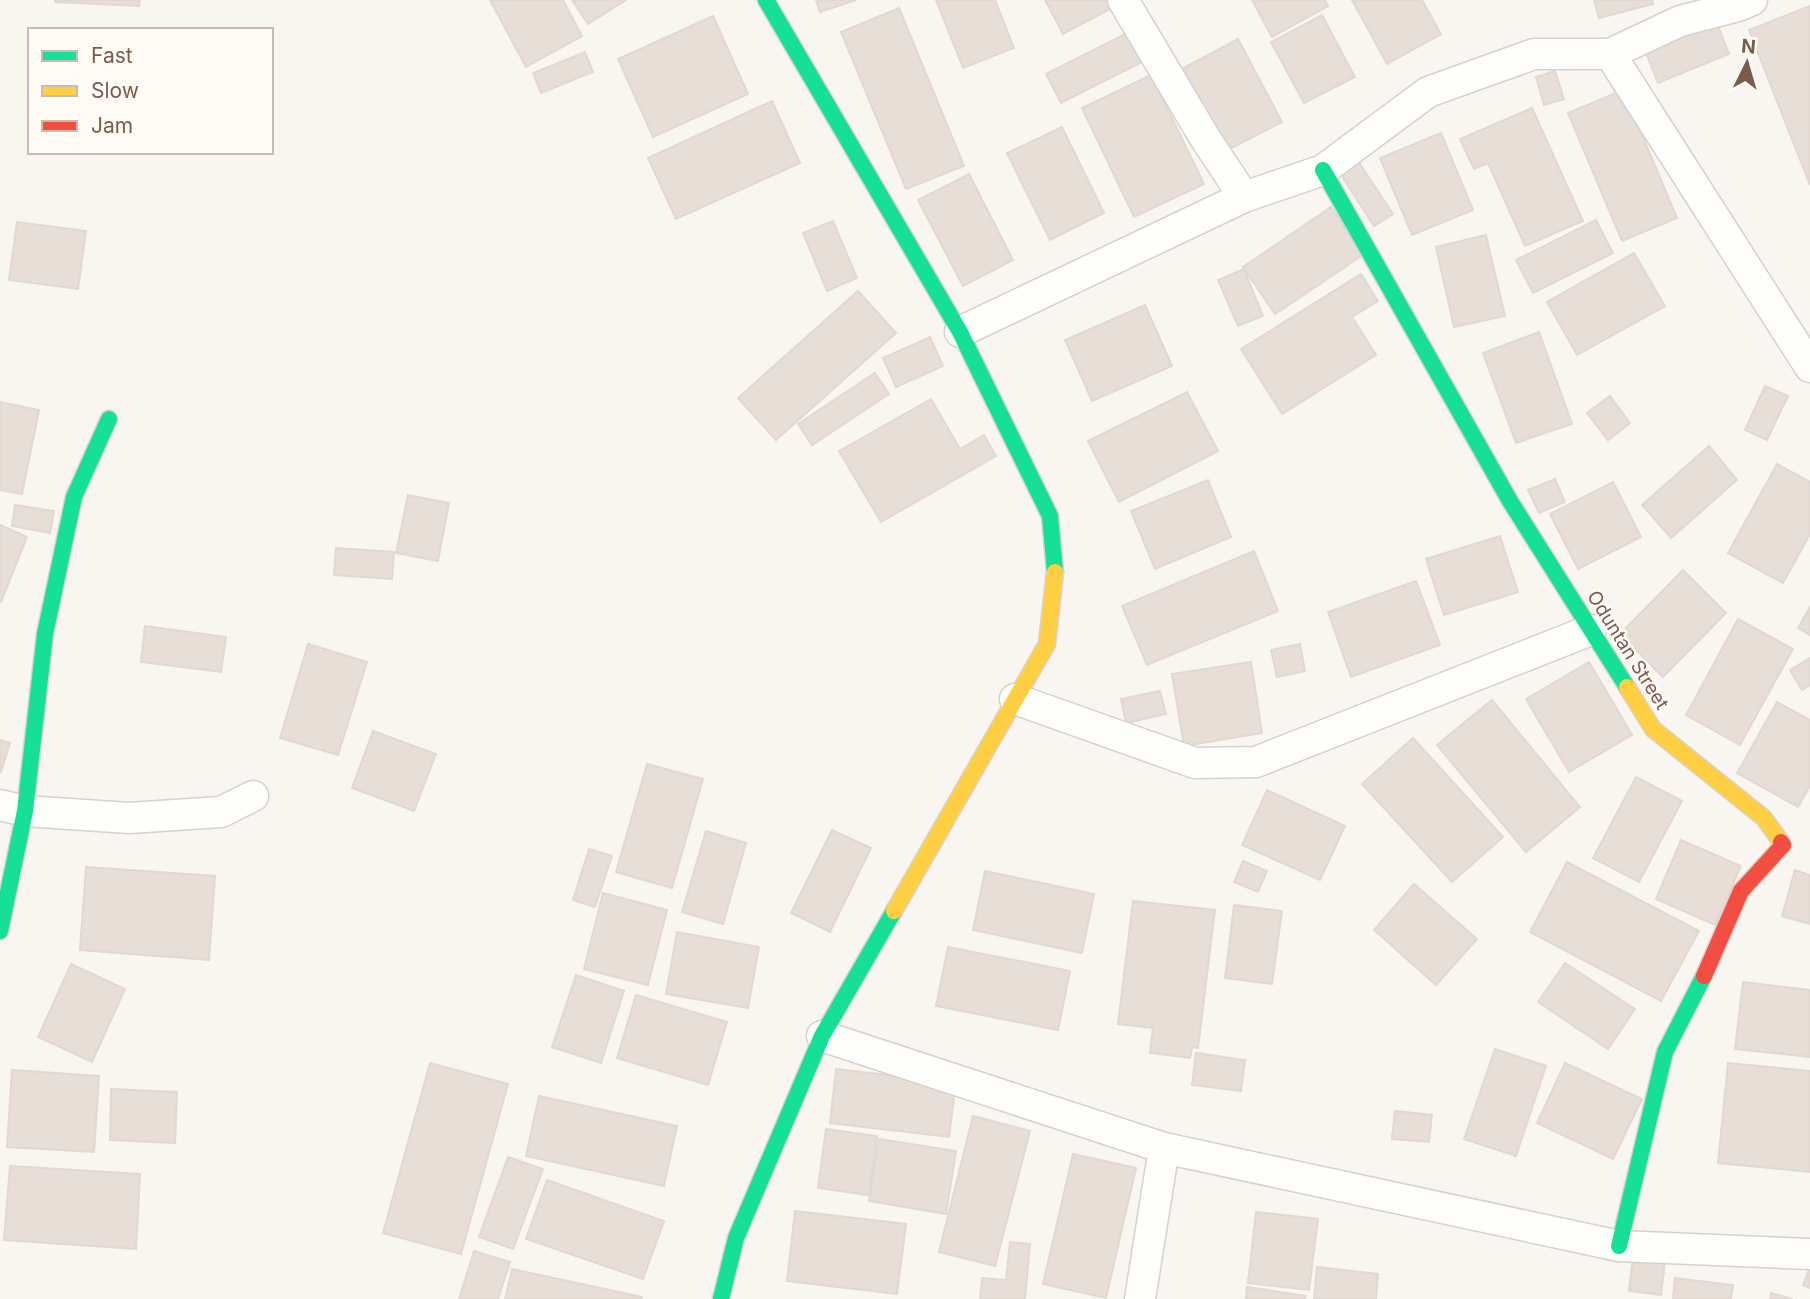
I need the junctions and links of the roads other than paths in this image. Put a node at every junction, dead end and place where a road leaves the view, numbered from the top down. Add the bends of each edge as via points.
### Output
1 (766, 0) edge
2 (1123, 0) edge
3 (1752, 0) edge
4 (1610, 54) junction
5 (1323, 170) junction
6 (1244, 197) junction
7 (960, 332) junction
8 (1810, 367) edge
9 (109, 419) dead end
10 (1591, 630) junction
11 (1015, 699) junction
12 (253, 796) dead end
13 (13, 808) edge
14 (0, 931) edge
15 (822, 1036) junction
16 (1164, 1148) junction
17 (1619, 1246) junction
18 (1810, 1254) edge
19 (721, 1299) edge
20 (1140, 1299) edge

1 - 7 street
2 - 6 street
3 - 4 street via 1680,21
4 - 5 street via 1534,54 1428,92
4 - 8 street
5 - 6 street
5 - 10 street, Oduntan Street via 1510,501
6 - 7 street
7 - 11 street via 1050,516 1055,568 1047,644
9 - 13 street via 74,497
10 - 11 street via 1256,762 1195,763
10 - 17 street, Oduntan Street via 1653,729 1764,818 1783,845 1741,891 1665,1052
11 - 15 street
12 - 13 street via 221,812 129,818
13 - 14 street
15 - 16 street
15 - 19 street via 736,1238
16 - 17 street
16 - 20 street
17 - 18 street

